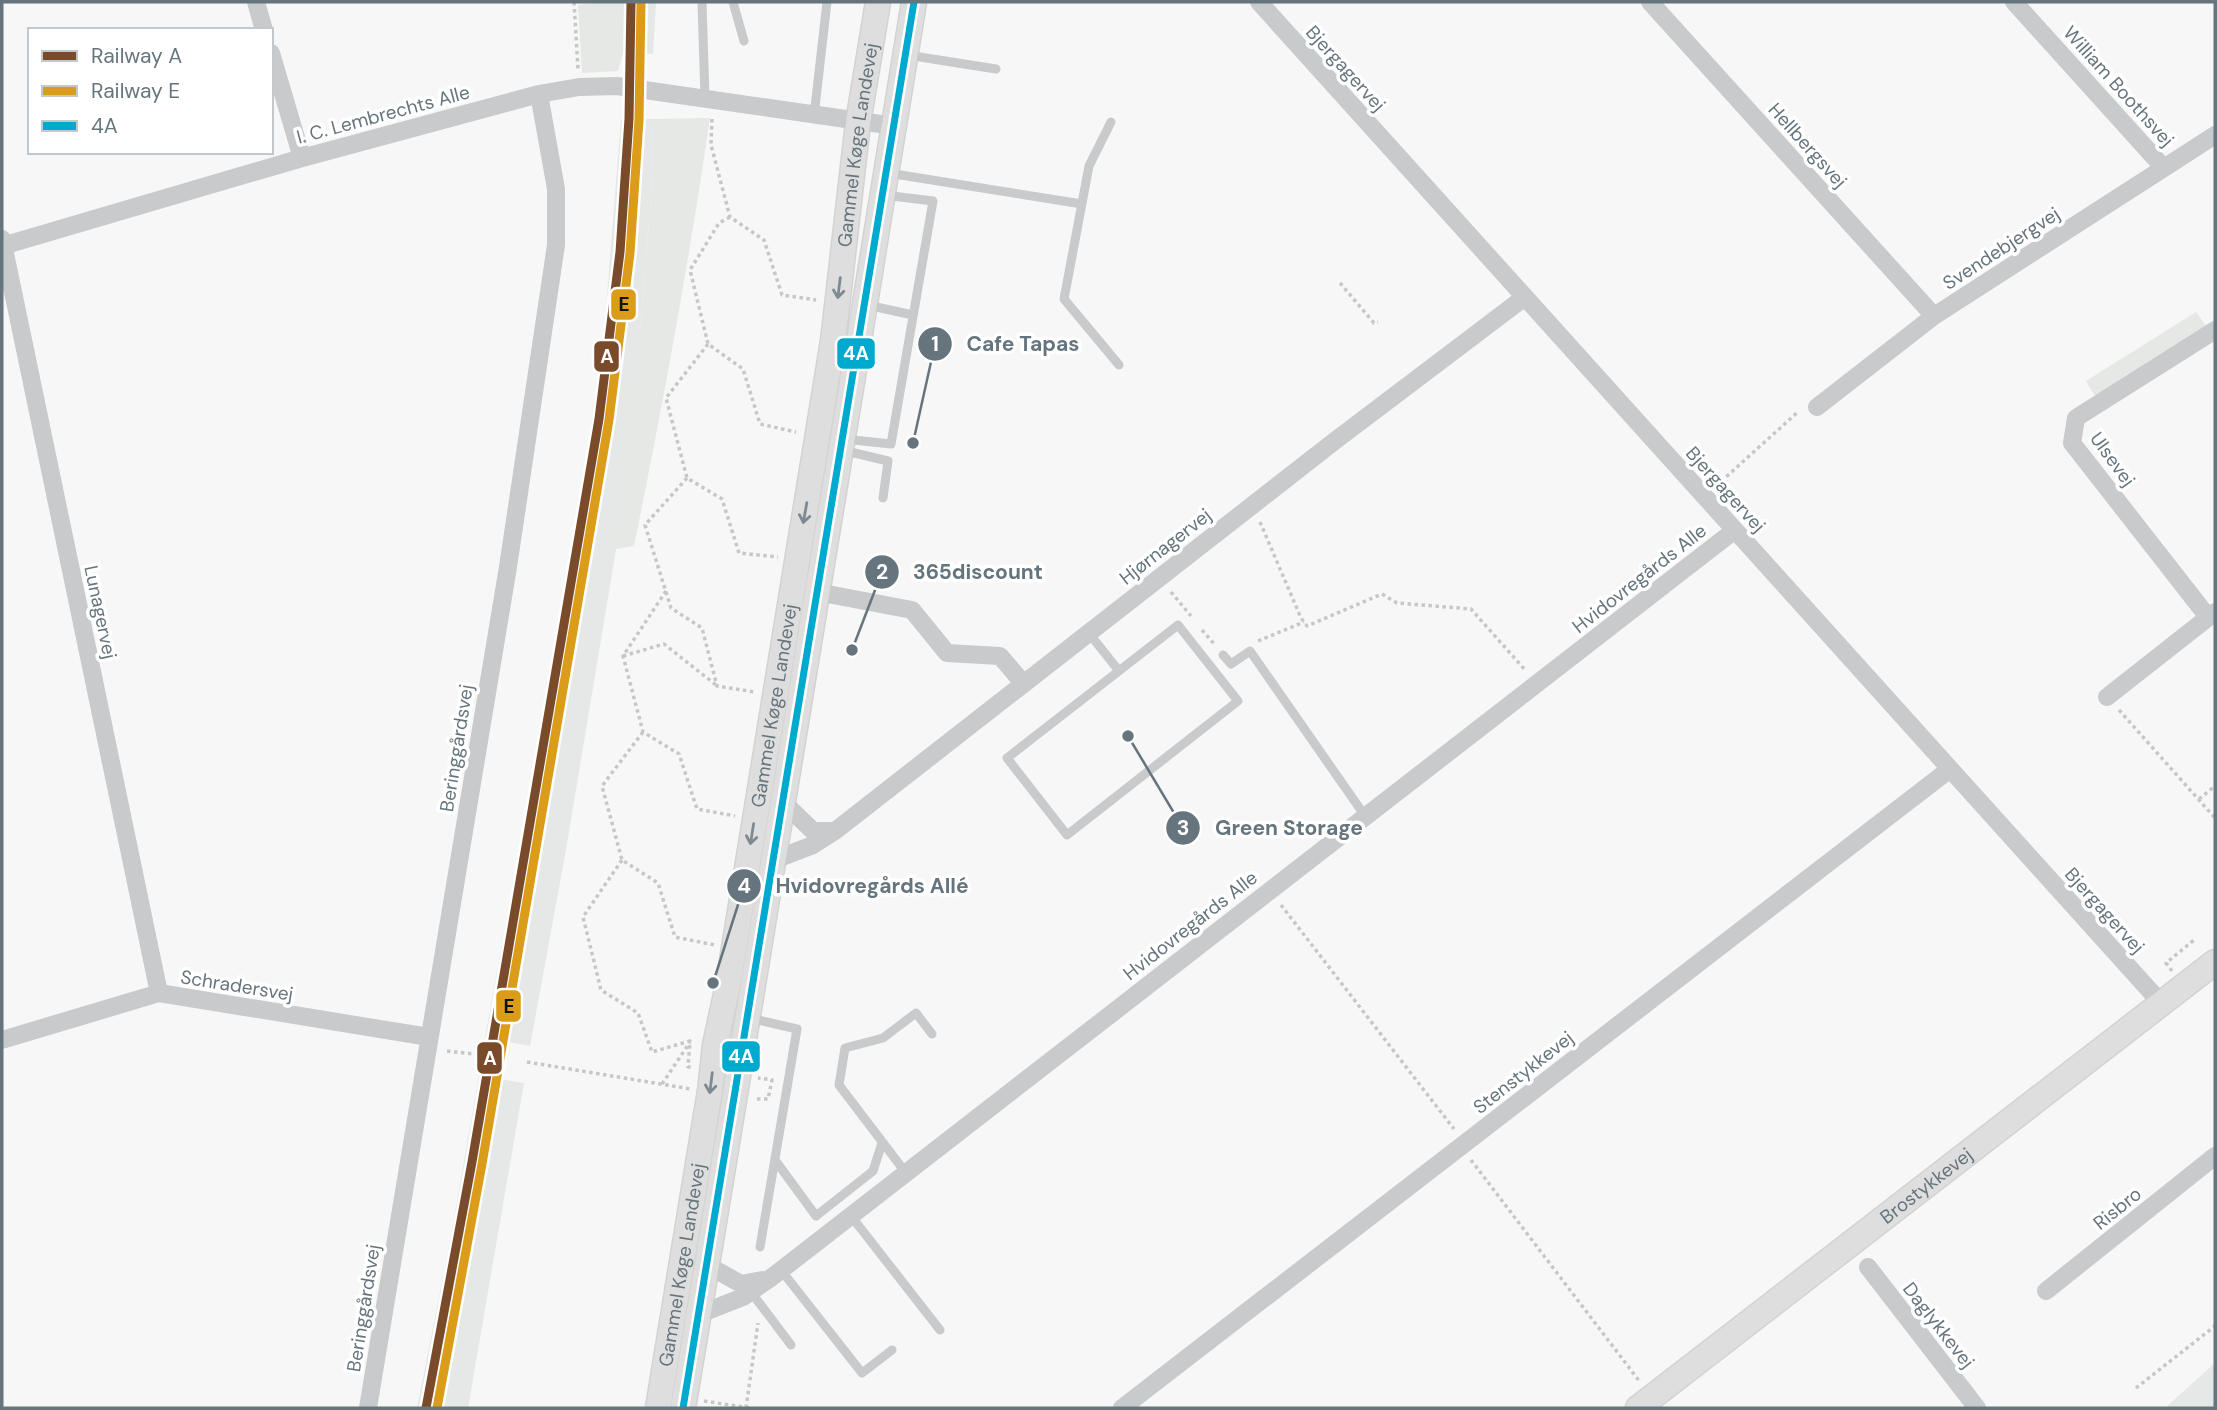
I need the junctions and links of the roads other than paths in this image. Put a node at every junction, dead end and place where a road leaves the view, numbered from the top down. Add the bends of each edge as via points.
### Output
1 (256, 2) edge
2 (702, 2) edge
3 (733, 2) edge
4 (827, 2) edge
5 (877, 2) edge
6 (914, 2) edge
7 (1259, 2) edge
8 (1650, 2) edge
9 (2014, 2) edge
10 (263, 28) edge
11 (744, 41) dead end
12 (906, 55) junction
13 (273, 60) edge
14 (996, 69) dead end
15 (539, 94) junction
16 (709, 98) junction
17 (814, 116) junction
18 (1111, 122) dead end
19 (858, 123) junction
20 (894, 127) junction
21 (2215, 135) edge
22 (302, 158) junction
23 (2164, 168) junction
24 (884, 184) junction
25 (1082, 204) junction
26 (2, 243) edge
27 (1525, 298) junction
28 (864, 304) junction
29 (913, 315) junction
30 (1934, 316) junction
31 (2215, 330) edge
32 (1119, 365) dead end
33 (1817, 407) road end
34 (833, 442) junction
35 (883, 498) dead end
36 (1735, 530) junction
37 (817, 592) junction
38 (2212, 615) edge
39 (1088, 632) junction
40 (1223, 655) dead end
41 (1119, 671) junction
42 (1024, 683) junction
43 (2107, 697) road end
44 (1950, 769) junction
45 (784, 803) junction
46 (1365, 816) junction
47 (835, 831) junction
48 (774, 860) junction
49 (2215, 962) edge
50 (159, 993) junction
51 (2162, 1004) junction
52 (747, 1017) junction
53 (932, 1034) dead end
54 (429, 1037) junction
55 (2, 1040) edge
56 (882, 1143) junction
57 (2215, 1156) edge
58 (775, 1160) junction
59 (906, 1173) junction
60 (851, 1216) junction
61 (760, 1247) dead end
62 (709, 1266) junction
63 (1868, 1267) dead end
64 (777, 1274) junction
65 (2046, 1292) dead end
66 (756, 1298) junction
67 (700, 1314) junction
68 (940, 1330) dead end
69 (791, 1345) dead end
70 (892, 1350) dead end
71 (684, 1403) edge
72 (1970, 1406) edge
73 (368, 1408) edge
74 (658, 1408) edge
75 (1122, 1408) edge
76 (1638, 1408) edge

1 - 10 street
2 - 16 lane
3 - 11 lane
4 - 17 lane
5 - 19 main road, Gammel Køge Landevej
6 - 12 main road, Gammel Køge Landevej
7 - 27 street, Bjergagervej
8 - 30 street, Hellbergsvej
9 - 23 street, William Boothsvej
12 - 14 lane
12 - 20 main road, Gammel Køge Landevej
13 - 22 street
15 - 16 street, I. C. Lembrechts Alle via 617,86
15 - 22 street, I. C. Lembrechts Alle
15 - 54 street, Beringgårdsvej via 556,189 556,245 508,567
16 - 17 street, I. C. Lembrechts Alle
17 - 19 street, I. C. Lembrechts Alle
18 - 25 lane via 1089,166
19 - 20 street, I. C. Lembrechts Alle
19 -> 34 main road, Gammel Køge Landevej via 837,303
20 - 24 main road, Gammel Køge Landevej
21 - 23 street, Svendebjergvej
22 - 26 street, I. C. Lembrechts Alle
23 - 30 street, Svendebjergvej
24 - 25 lane
24 - 28 main road, Gammel Køge Landevej
24 - 29 lane via 933,201
25 - 32 lane via 1064,299
26 - 50 street, Lunagervej
27 - 36 street, Bjergagervej
27 - 39 street, Hjørnagervej
28 - 29 lane
28 - 34 main road, Gammel Køge Landevej
29 - 34 lane via 891,444
30 - 33 street, Svendebjergvej
31 - 38 street, Ulsevej via 2076,418 2072,443
34 - 35 lane via 888,461
34 - 37 main road, Gammel Køge Landevej
34 -> 74 main road, Gammel Køge Landevej via 797,560
36 - 44 street, Bjergagervej
36 - 46 street, Hvidovregårds Alle
37 - 42 street, Gammel Køge Landevej via 912,610 947,653 1000,656
37 - 45 main road, Gammel Køge Landevej
38 - 43 street, Ulsevej
39 - 41 lane
39 - 42 street, Hjørnagervej
40 - 46 lane via 1231,664 1250,651
41 - 41 lane via 1007,758 1067,835 1238,701 1178,625
42 - 47 street, Hjørnagervej
44 - 51 street, Bjergagervej
44 - 75 street, Stenstykkevej
45 - 47 street via 813,831
45 - 48 main road, Gammel Køge Landevej
46 - 59 street, Hvidovregårds Alle
47 - 48 street, Hjørnagervej
48 - 52 main road, Gammel Køge Landevej
49 - 51 main road, Brostykkevej
50 - 54 street, Schradersvej
50 - 55 street, Schradersvej
51 - 76 main road, Brostykkevej
52 - 58 lane via 797,1029
52 - 62 main road, Gammel Køge Landevej
53 - 56 lane via 916,1013 883,1038 845,1048 839,1084
54 - 73 street, Beringgårdsvej
56 - 58 lane via 873,1171 816,1216
56 - 59 lane
57 - 65 street, Risbro
58 - 61 lane
59 - 60 street, Hvidovregårds Alle
60 - 64 street, Hvidovregårds Alle
60 - 68 lane
62 - 64 street, Hvidovregårds Alle via 741,1284
62 - 67 main road, Gammel Køge Landevej
63 - 72 street, Daglykkevej
64 - 66 street, Hvidovregårds Alle
64 - 70 lane via 862,1373
66 - 67 street, Hvidovregårds Alle via 743,1297
66 - 69 lane
67 - 71 main road, Gammel Køge Landevej

